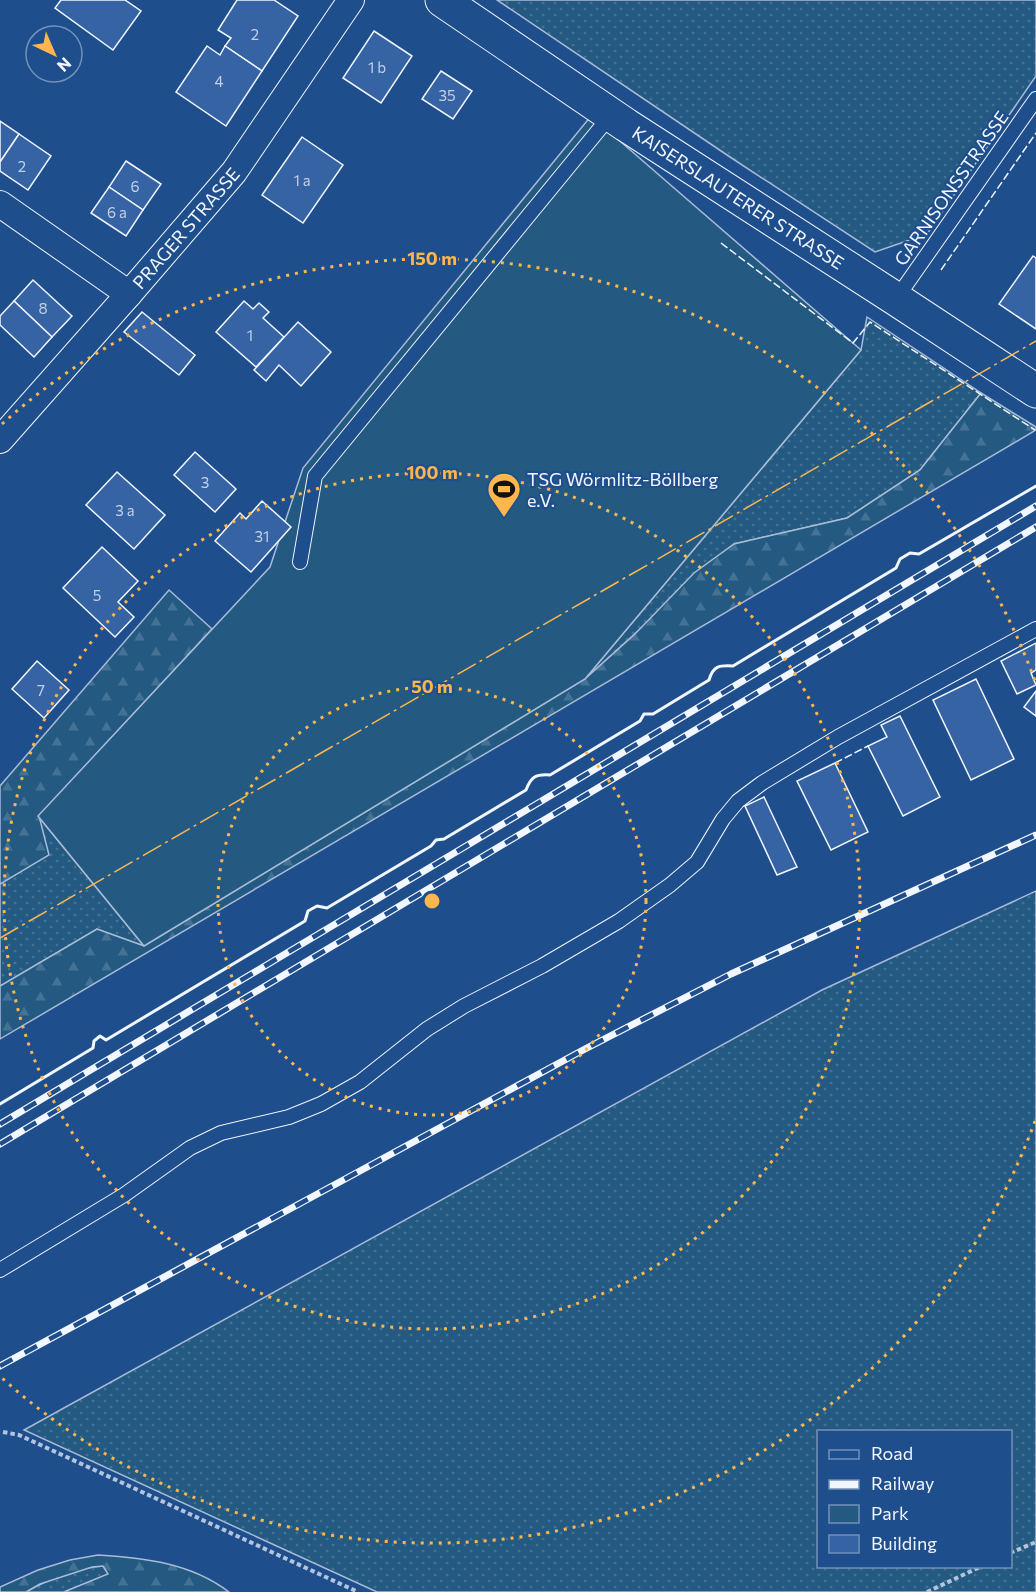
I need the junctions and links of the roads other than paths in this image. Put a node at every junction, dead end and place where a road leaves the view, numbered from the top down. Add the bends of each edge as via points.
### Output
1 (351, 0) edge
2 (442, 0) edge
3 (1036, 99) edge
4 (611, 115) junction
5 (0, 204) edge
6 (129, 294) junction
7 (897, 299) junction
8 (1036, 391) edge
9 (0, 440) edge
10 (300, 562) dead end
11 (1036, 629) edge
12 (0, 1270) edge

1 - 6 street, PRAGER STRASSE via 234,172
2 - 4 street, KAISERSLAUTERER STRASSE
3 - 7 lane, GARNISONSSTRASSE
4 - 7 street, KAISERSLAUTERER STRASSE
4 - 10 lane via 315,476
5 - 6 street
6 - 9 street, PRAGER STRASSE
7 - 8 street, KAISERSLAUTERER STRASSE
11 - 12 lane via 762,783 738,801 697,862 670,885 619,921 464,1006 360,1082 289,1117 221,1133 190,1148 124,1195

